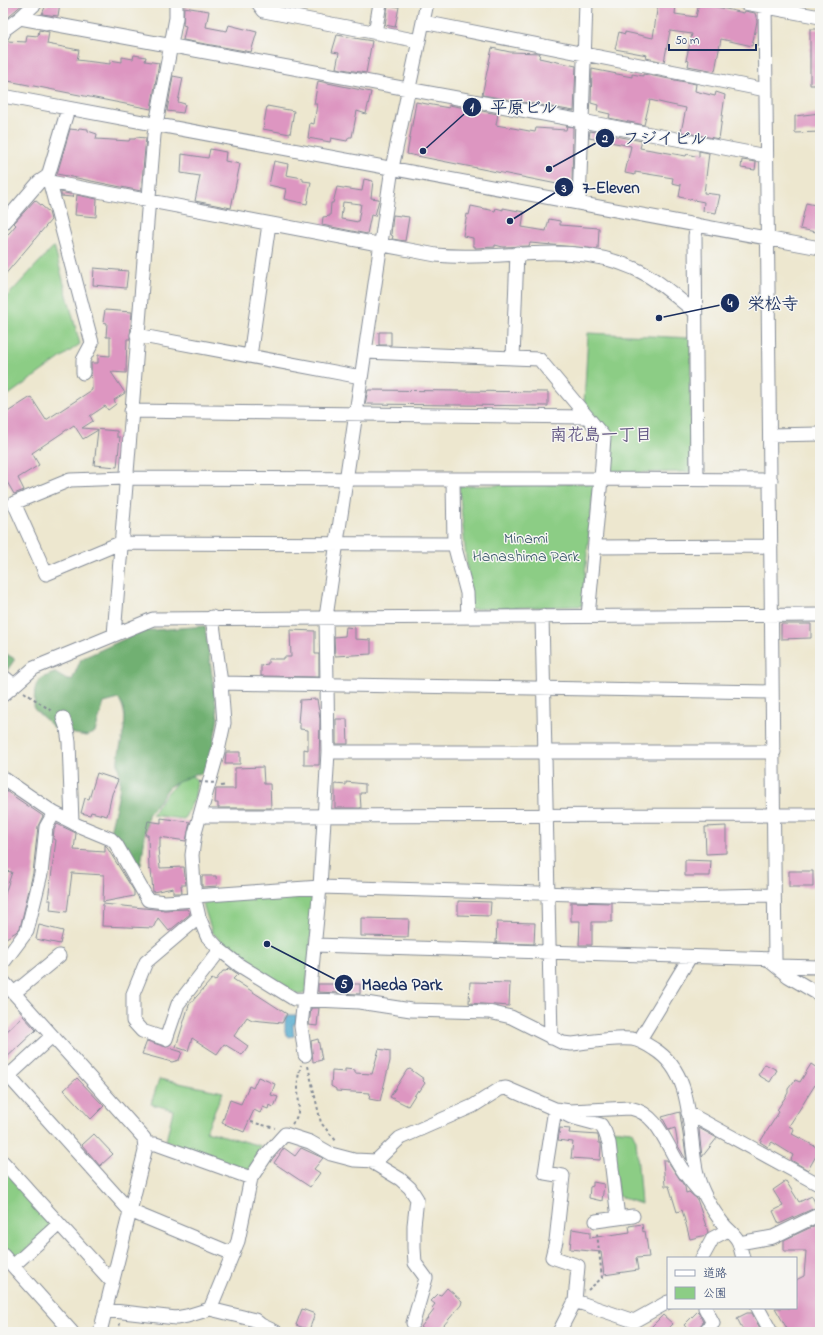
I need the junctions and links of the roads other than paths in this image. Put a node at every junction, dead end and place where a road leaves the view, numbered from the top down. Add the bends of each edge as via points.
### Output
1 (36, 3) edge
2 (176, 3) edge
3 (258, 3) edge
4 (380, 3) edge
5 (427, 3) edge
6 (586, 3) edge
7 (745, 3) edge
8 (765, 5) edge
9 (820, 17) edge
10 (20, 18) junction
11 (423, 22) junction
12 (375, 33) junction
13 (3, 34) edge
14 (419, 41) junction
15 (171, 46) junction
16 (585, 53) junction
17 (409, 90) junction
18 (766, 90) junction
19 (3, 96) edge
20 (68, 108) junction
21 (582, 121) junction
22 (156, 124) junction
23 (766, 156) junction
24 (392, 168) junction
25 (48, 179) junction
26 (148, 201) junction
27 (579, 203) junction
28 (3, 224) edge
29 (269, 224) junction
30 (697, 225) junction
31 (768, 238) junction
32 (380, 244) junction
33 (820, 248) edge
34 (517, 253) junction
35 (696, 312) junction
36 (137, 335) junction
37 (365, 352) junction
38 (250, 356) junction
39 (513, 358) junction
40 (83, 373) dead end
41 (361, 377) junction
42 (131, 411) junction
43 (356, 414) junction
44 (586, 417) junction
45 (770, 434) junction
46 (820, 434) edge
47 (126, 478) junction
48 (345, 479) junction
49 (453, 479) junction
50 (697, 479) junction
51 (601, 480) junction
52 (770, 480) junction
53 (120, 543) junction
54 (337, 544) junction
55 (454, 544) junction
56 (595, 546) junction
57 (771, 546) junction
58 (820, 615) edge
59 (542, 616) junction
60 (588, 616) junction
61 (771, 616) junction
62 (212, 617) junction
63 (326, 617) junction
64 (468, 617) junction
65 (114, 635) junction
66 (3, 676) edge
67 (221, 683) junction
68 (14, 685) junction
69 (326, 685) junction
70 (544, 689) junction
71 (772, 692) junction
72 (3, 695) edge
73 (62, 718) road end
74 (328, 752) junction
75 (546, 752) junction
76 (774, 752) junction
77 (3, 778) edge
78 (54, 813) junction
79 (324, 815) junction
80 (820, 815) edge
81 (201, 816) junction
82 (547, 816) junction
83 (774, 816) junction
84 (72, 822) junction
85 (320, 887) junction
86 (549, 893) junction
87 (774, 895) junction
88 (195, 898) junction
89 (199, 917) junction
90 (314, 945) junction
91 (220, 950) junction
92 (550, 953) junction
93 (59, 956) dead end
94 (690, 957) junction
95 (3, 963) edge
96 (772, 963) junction
97 (820, 967) edge
98 (3, 981) edge
99 (14, 993) junction
100 (820, 995) edge
101 (306, 999) junction
102 (52, 1036) junction
103 (551, 1038) junction
104 (639, 1041) junction
105 (305, 1055) road end
106 (5, 1076) edge
107 (555, 1109) junction
108 (688, 1113) junction
109 (145, 1144) junction
110 (3, 1162) edge
111 (372, 1162) junction
112 (251, 1178) junction
113 (820, 1184) edge
114 (711, 1205) junction
115 (130, 1211) junction
116 (820, 1214) edge
117 (633, 1216) dead end
118 (618, 1218) junction
119 (596, 1220) road end
120 (59, 1224) junction
121 (728, 1230) junction
122 (739, 1243) junction
123 (233, 1254) junction
124 (3, 1256) edge
125 (703, 1257) edge
126 (743, 1257) edge
127 (12, 1266) junction
128 (112, 1282) junction
129 (575, 1301) junction
130 (667, 1303) edge
131 (210, 1309) junction
132 (706, 1309) edge
133 (759, 1309) edge
134 (105, 1310) junction
135 (414, 1323) dead end
136 (637, 1327) edge
137 (261, 1328) edge
138 (72, 1332) edge
139 (100, 1332) edge
140 (276, 1332) edge
141 (559, 1332) edge
142 (704, 1332) edge
143 (771, 1332) edge

1 - 10 street
2 - 15 street
3 - 12 street via 264,11
4 - 12 street
5 - 11 street
6 - 16 street
7 - 8 street
8 - 9 street
8 - 18 street
10 - 13 street via 5,29
10 - 15 street
11 - 14 street
11 - 16 street
12 - 14 street
14 - 17 street
15 - 17 street
15 - 22 street
16 - 18 street
16 - 21 street
17 - 21 street
17 - 24 street
18 - 23 street
19 - 20 street
20 - 22 street
20 - 25 street
21 - 23 street
21 - 27 street
22 - 24 street
22 - 26 street
23 - 31 street
24 - 27 street
24 - 32 street
25 - 26 street
25 - 28 street via 39,182
25 - 40 street via 92,342 83,360
26 - 29 street
26 - 36 street
27 - 30 street
29 - 32 street
29 - 38 street
30 - 31 street
30 - 35 street
31 - 33 street
31 - 45 street
32 - 34 street via 459,257
32 - 37 street
34 - 35 street via 562,252 607,258 634,268
34 - 39 street
35 - 50 street
36 - 38 street
36 - 42 street
37 - 39 street
37 - 41 street
38 - 41 street
39 - 44 street via 539,359
41 - 43 street
42 - 43 street
42 - 47 street
43 - 44 street
43 - 48 street
44 - 51 street via 604,437
45 - 46 street
45 - 52 street
47 - 48 street
47 - 53 street
47 - 53 street via 70,480 14,503 46,574
48 - 49 street
48 - 54 street
49 - 51 street
49 - 55 street
50 - 51 street
50 - 52 street
51 - 56 street
52 - 57 street
53 - 54 street
53 - 65 street
54 - 55 street
54 - 63 street
55 - 64 street via 467,593
56 - 57 street
56 - 60 street
57 - 61 street
58 - 61 street
59 - 60 street
59 - 64 street
59 - 70 street
60 - 61 street
61 - 71 street
62 - 63 street
62 - 65 street via 153,619
62 - 67 street
63 - 64 street
63 - 69 street
65 - 68 street via 34,668
66 - 68 street
67 - 69 street
67 - 81 street via 224,723
68 - 72 street
69 - 70 street
69 - 74 street
70 - 71 street
70 - 75 street
71 - 76 street
73 - 84 street via 69,742
74 - 75 street
74 - 79 street
75 - 76 street
75 - 82 street
76 - 83 street
77 - 78 street
78 - 84 street
78 - 95 street via 46,827 41,874 27,931
79 - 81 street
79 - 82 street
79 - 85 street
80 - 83 street
81 - 88 street via 195,833 192,855
82 - 83 street
82 - 86 street
83 - 87 street
84 - 88 street via 111,839 116,844 148,900 165,902
85 - 86 street
85 - 88 street
85 - 90 street
86 - 87 street via 680,897
86 - 92 street
87 - 96 street via 775,959
88 - 89 street
89 - 91 street via 207,936
89 - 91 street via 146,962 133,994 133,1021 142,1031 166,1039 178,1004
90 - 92 street
90 - 101 street
91 - 101 street via 239,965 294,999
92 - 94 street
92 - 103 street
93 - 99 street
94 - 96 street
94 - 104 street
96 - 97 street
96 - 100 street
98 - 99 street
99 - 102 street
101 - 103 street via 359,1002 411,1010 489,1012 525,1023
101 - 105 street via 301,1026
102 - 106 street
102 - 109 street via 144,1138
103 - 104 street via 571,1044 622,1039
104 - 108 street via 660,1053 672,1064 680,1079
106 - 115 street
107 - 111 street via 506,1088 500,1088 473,1106 400,1138 379,1159
107 - 114 street via 570,1111 630,1108 647,1114 682,1169
107 - 118 street via 570,1117 601,1125 606,1132
107 - 129 street via 545,1173 563,1176 552,1258 578,1266
108 - 113 street
108 - 114 street via 697,1175
109 - 112 street via 156,1144
109 - 115 street
110 - 120 street
111 - 112 street via 331,1154 310,1142 283,1132
111 - 135 street via 400,1179 417,1199 415,1263 426,1278
112 - 123 street
114 - 121 street
115 - 123 street
115 - 128 street
116 - 122 street via 773,1237
117 - 118 street
118 - 119 street
120 - 127 street
120 - 128 street
121 - 122 street via 734,1233
121 - 125 street via 713,1238
122 - 126 street
123 - 131 street
124 - 127 street
127 - 138 street
128 - 134 street
129 - 136 street
129 - 141 street
130 - 136 street
131 - 134 street via 176,1318
131 - 137 street via 255,1320
132 - 142 street via 714,1323
133 - 143 street
134 - 139 street
137 - 140 street

